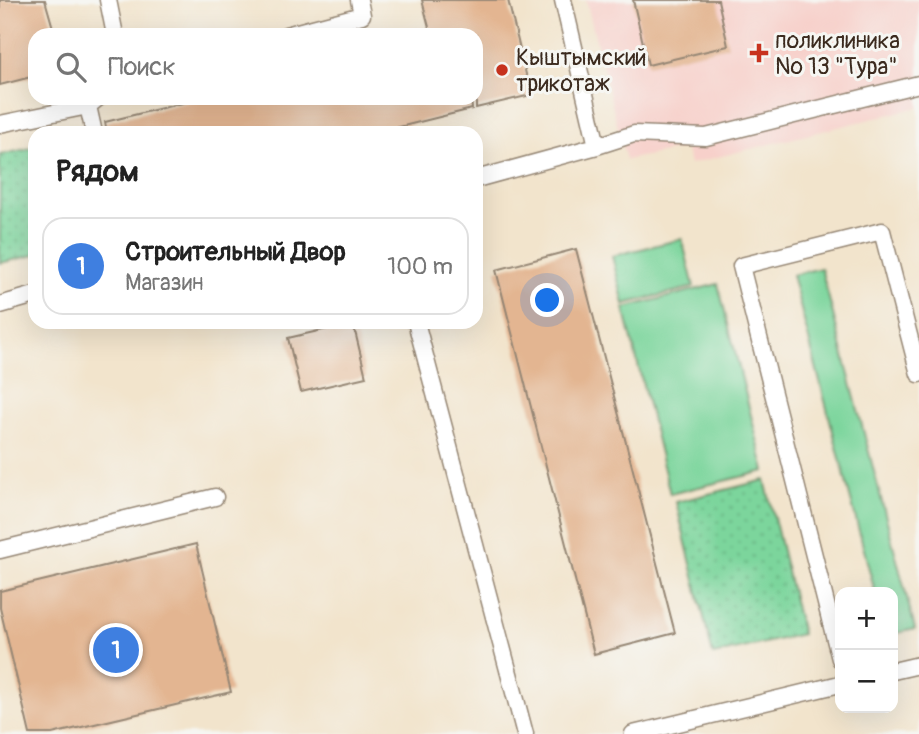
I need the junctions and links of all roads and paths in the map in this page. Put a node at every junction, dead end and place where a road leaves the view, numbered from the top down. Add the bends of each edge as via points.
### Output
1 (108, 0) edge
2 (359, 0) edge
3 (563, 0) edge
4 (114, 28) edge
5 (313, 28) edge
6 (919, 84) edge
7 (80, 105) edge
8 (93, 105) edge
9 (0, 124) edge
10 (94, 126) edge
11 (597, 146) junction
12 (483, 177) edge
13 (28, 297) edge
14 (0, 305) edge
15 (418, 329) edge
16 (919, 374) edge
17 (215, 497) dead end
18 (0, 550) edge
19 (838, 650) edge
20 (919, 665) edge
21 (898, 670) edge
22 (835, 685) edge
23 (525, 734) edge
24 (633, 734) edge

1 - 4 lane
2 - 5 lane via 362,15
3 - 11 lane
6 - 11 lane via 706,137 634,134
7 - 9 lane
8 - 10 lane
11 - 12 lane
13 - 14 lane
15 - 23 lane
16 - 19 lane via 882,231 741,266
17 - 18 lane
20 - 21 lane
22 - 24 lane

